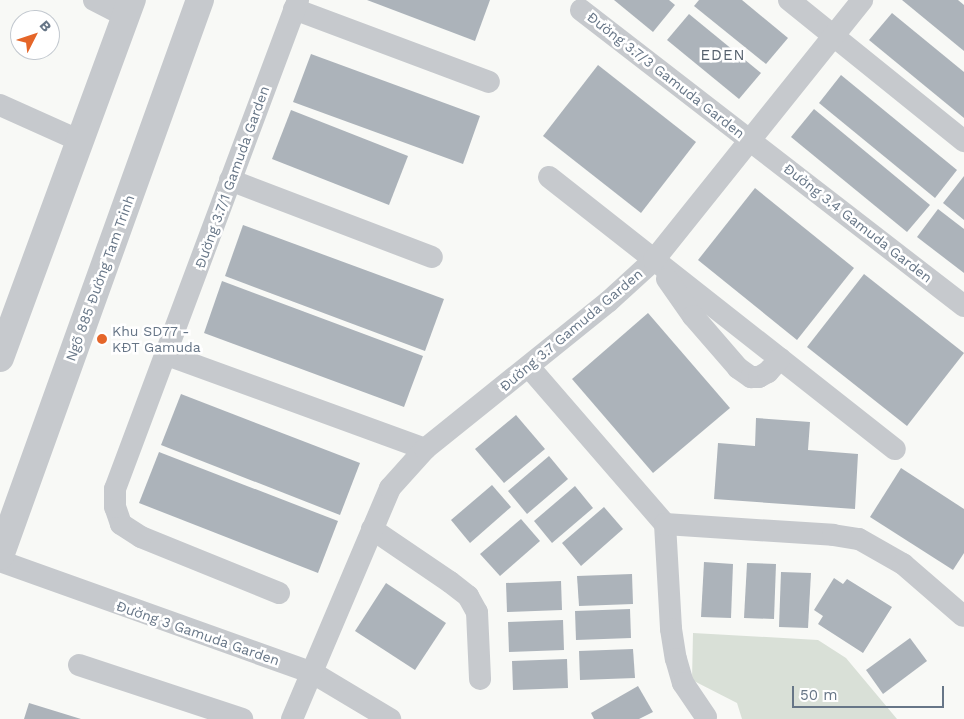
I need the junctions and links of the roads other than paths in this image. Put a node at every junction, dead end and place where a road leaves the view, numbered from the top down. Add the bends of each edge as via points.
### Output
1 (94, 0) edge
2 (200, 0) edge
3 (789, 0) edge
4 (862, 0) edge
5 (296, 4) edge
6 (129, 8) edge
7 (581, 10) dead end
8 (834, 36) junction
9 (489, 82) dead end
10 (0, 105) edge
11 (80, 140) junction
12 (964, 140) edge
13 (751, 141) junction
14 (549, 177) dead end
15 (230, 180) junction
16 (432, 257) dead end
17 (654, 260) junction
18 (964, 306) edge
19 (167, 355) junction
20 (0, 358) edge
21 (780, 358) junction
22 (529, 368) junction
23 (425, 449) junction
24 (896, 449) dead end
25 (666, 524) junction
26 (372, 529) junction
27 (0, 556) edge
28 (0, 561) edge
29 (279, 593) dead end
30 (963, 616) edge
31 (79, 665) dead end
32 (313, 673) junction
33 (480, 679) dead end
34 (706, 717) dead end
35 (242, 719) edge
36 (292, 719) edge
37 (390, 719) edge

1 - 6 street
2 - 27 street, Ngõ 885 Đường Tam Trinh
3 - 8 street
4 - 8 street, Đường 3.7 Gamuda Garden
5 - 9 street
5 - 15 street, Đường 3.7/1 Gamuda Garden
6 - 11 street
7 - 13 street, Đường 3.7/3 Gamuda Garden
8 - 12 street
8 - 13 street, Đường 3.7 Gamuda Garden
10 - 11 street
11 - 20 street
13 - 17 street, Đường 3.7 Gamuda Garden
13 - 18 street, Đường 3.4 Gamuda Garden
14 - 17 street
15 - 16 street
15 - 19 street, Đường 3.7/1 Gamuda Garden
17 - 21 street
17 - 21 street via 693,316 738,368 751,377 759,377
17 - 22 street, Đường 3.7 Gamuda Garden
19 - 23 street
19 - 29 street, Đường 3.7/1 Gamuda Garden via 115,488 115,507 121,524 141,537
21 - 24 street
22 - 23 street, Đường 3.7 Gamuda Garden
22 - 25 street
23 - 26 street, Đường 3.7 Gamuda Garden via 390,488
25 - 30 street via 859,539 903,564
25 - 34 street via 671,629 676,659 683,683
26 - 32 street, Đường 3.7 Gamuda Garden
26 - 33 street via 468,596 477,612
28 - 32 street, Đường 3 Gamuda Garden
31 - 35 street
32 - 36 street, Đường 3.7 Gamuda Garden
32 - 37 street, Đường 3 Gamuda Garden

